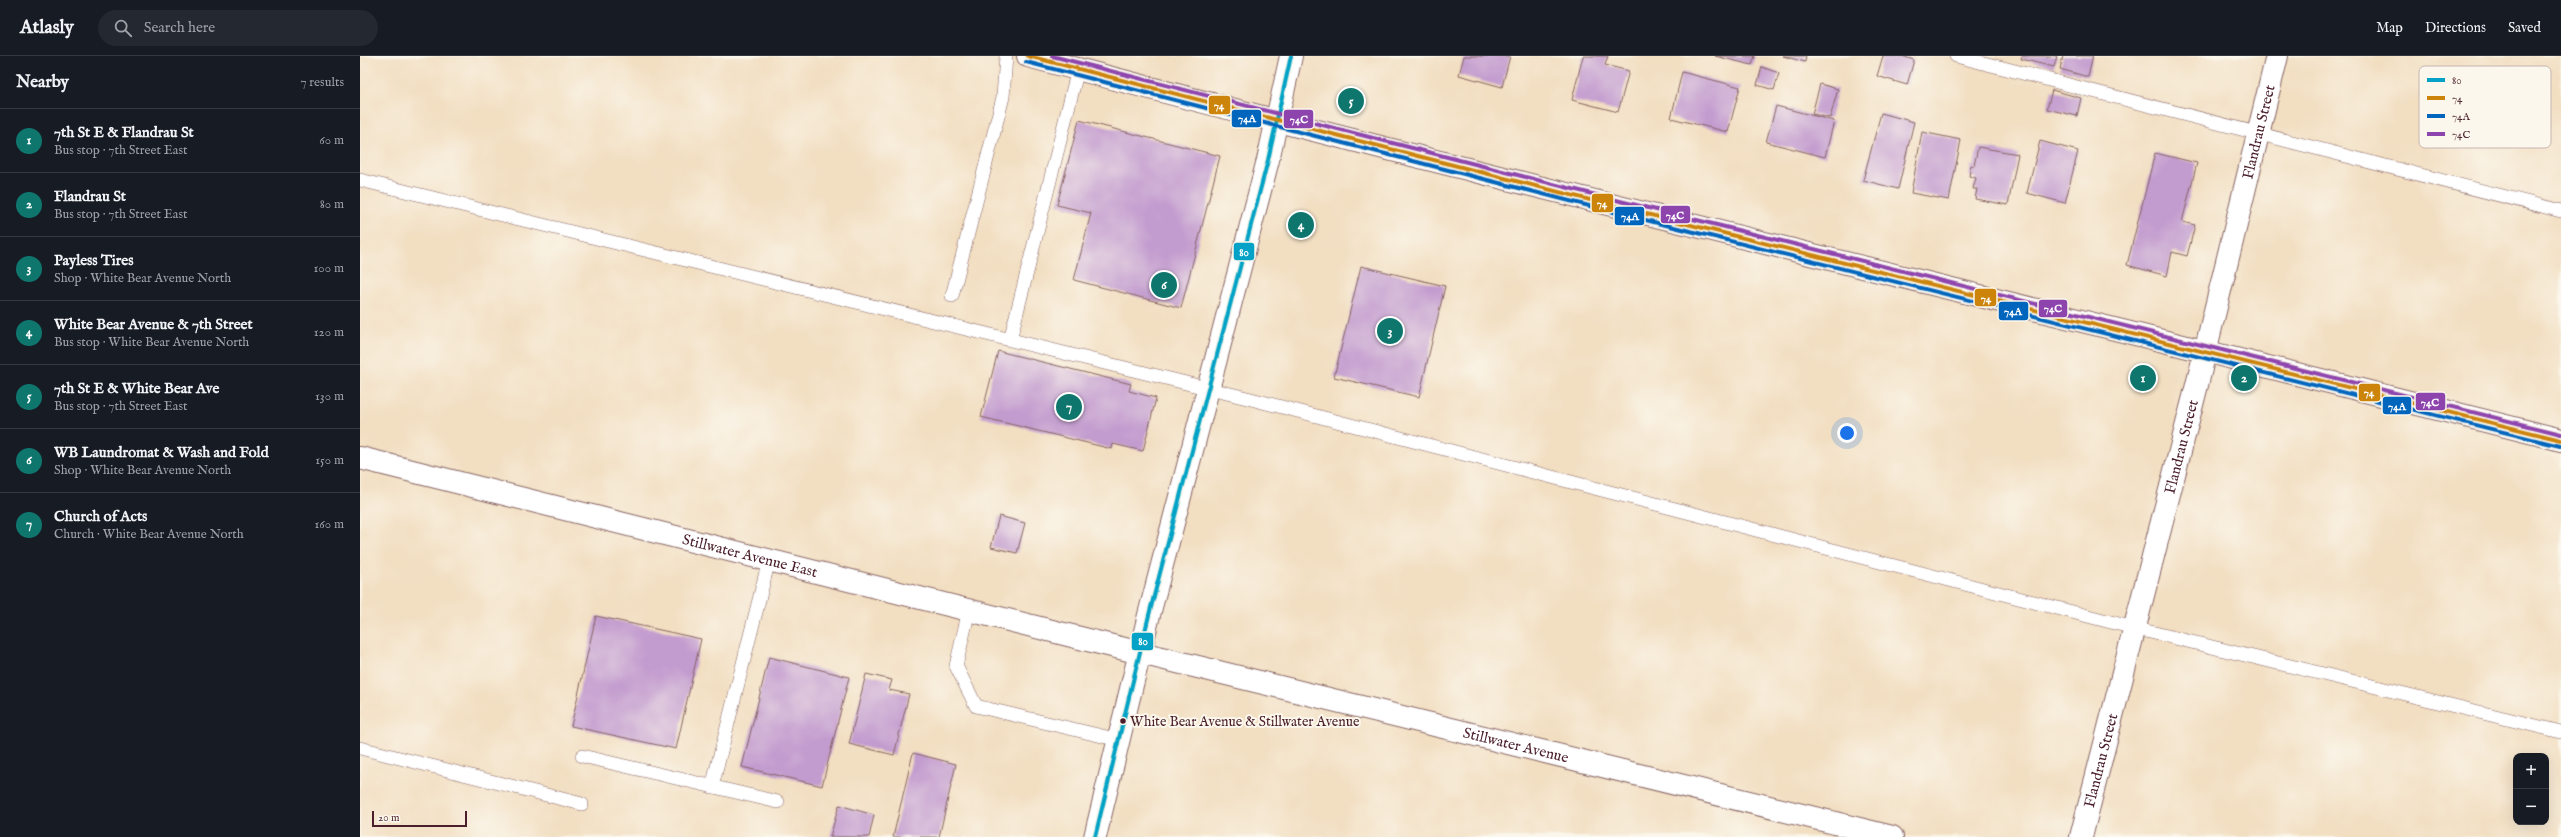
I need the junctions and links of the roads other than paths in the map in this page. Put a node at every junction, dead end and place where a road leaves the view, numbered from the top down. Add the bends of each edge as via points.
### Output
1 (1006, 56) edge
2 (1028, 56) edge
3 (1291, 56) edge
4 (1956, 56) edge
5 (2277, 56) edge
6 (1078, 69) junction
7 (1278, 120) junction
8 (2258, 134) junction
9 (360, 180) edge
10 (2561, 211) edge
11 (952, 296) dead end
12 (1010, 340) junction
13 (2204, 349) junction
14 (1209, 389) junction
15 (2561, 440) edge
16 (360, 458) edge
17 (769, 560) junction
18 (969, 610) junction
19 (2134, 628) junction
20 (1140, 652) junction
21 (2561, 732) edge
22 (1119, 740) junction
23 (360, 748) edge
24 (582, 756) dead end
25 (712, 787) junction
26 (778, 802) dead end
27 (582, 804) dead end
28 (1095, 837) edge
29 (1892, 837) edge
30 (2081, 837) edge

1 - 11 lane via 1003,97
2 - 6 street
3 - 7 street
4 - 8 lane
5 - 8 street, Flandrau Street
6 - 7 street
6 - 12 lane
7 - 13 street
7 - 14 street
8 - 10 lane
8 - 13 street, Flandrau Street
9 - 12 lane
12 - 14 lane
13 - 15 street
13 - 19 street, Flandrau Street
14 - 19 lane
14 - 20 street
16 - 17 street, Stillwater Avenue East
17 - 18 street, Stillwater Avenue East
17 - 25 lane
18 - 20 street, Stillwater Avenue East
18 - 22 lane via 956,666 976,706
19 - 21 lane
19 - 30 street, Flandrau Street
20 - 22 street
20 - 29 street, Stillwater Avenue
22 - 28 street
23 - 27 lane
24 - 25 lane
25 - 26 lane

